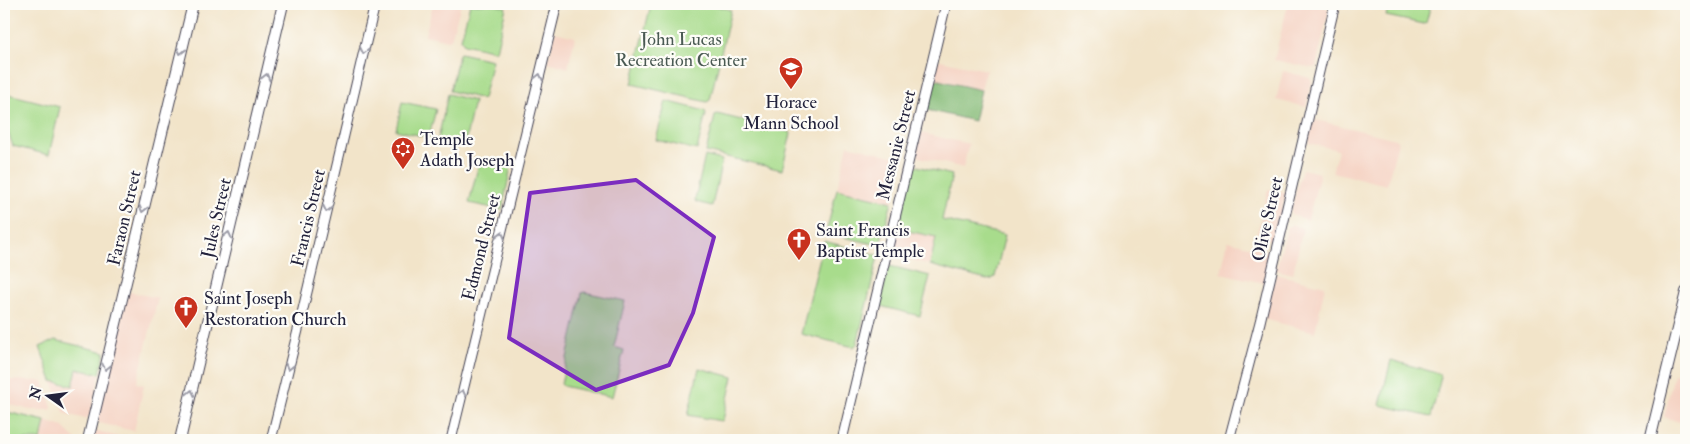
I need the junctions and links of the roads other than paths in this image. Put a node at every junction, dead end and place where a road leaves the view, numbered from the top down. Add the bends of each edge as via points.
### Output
1 (193, 4) edge
2 (284, 4) edge
3 (375, 4) edge
4 (557, 4) edge
5 (946, 4) edge
6 (1335, 4) edge
7 (1686, 292) edge
8 (88, 440) edge
9 (180, 440) edge
10 (271, 440) edge
11 (451, 440) edge
12 (842, 440) edge
13 (1229, 440) edge
14 (1650, 440) edge

1 -> 8 main road, Faraon Street
9 -> 2 main road, Jules Street
3 -> 10 street, Francis Street
11 -> 4 street, Edmond Street
5 - 12 street, Messanie Street
6 - 13 street, Olive Street
7 - 14 main road

